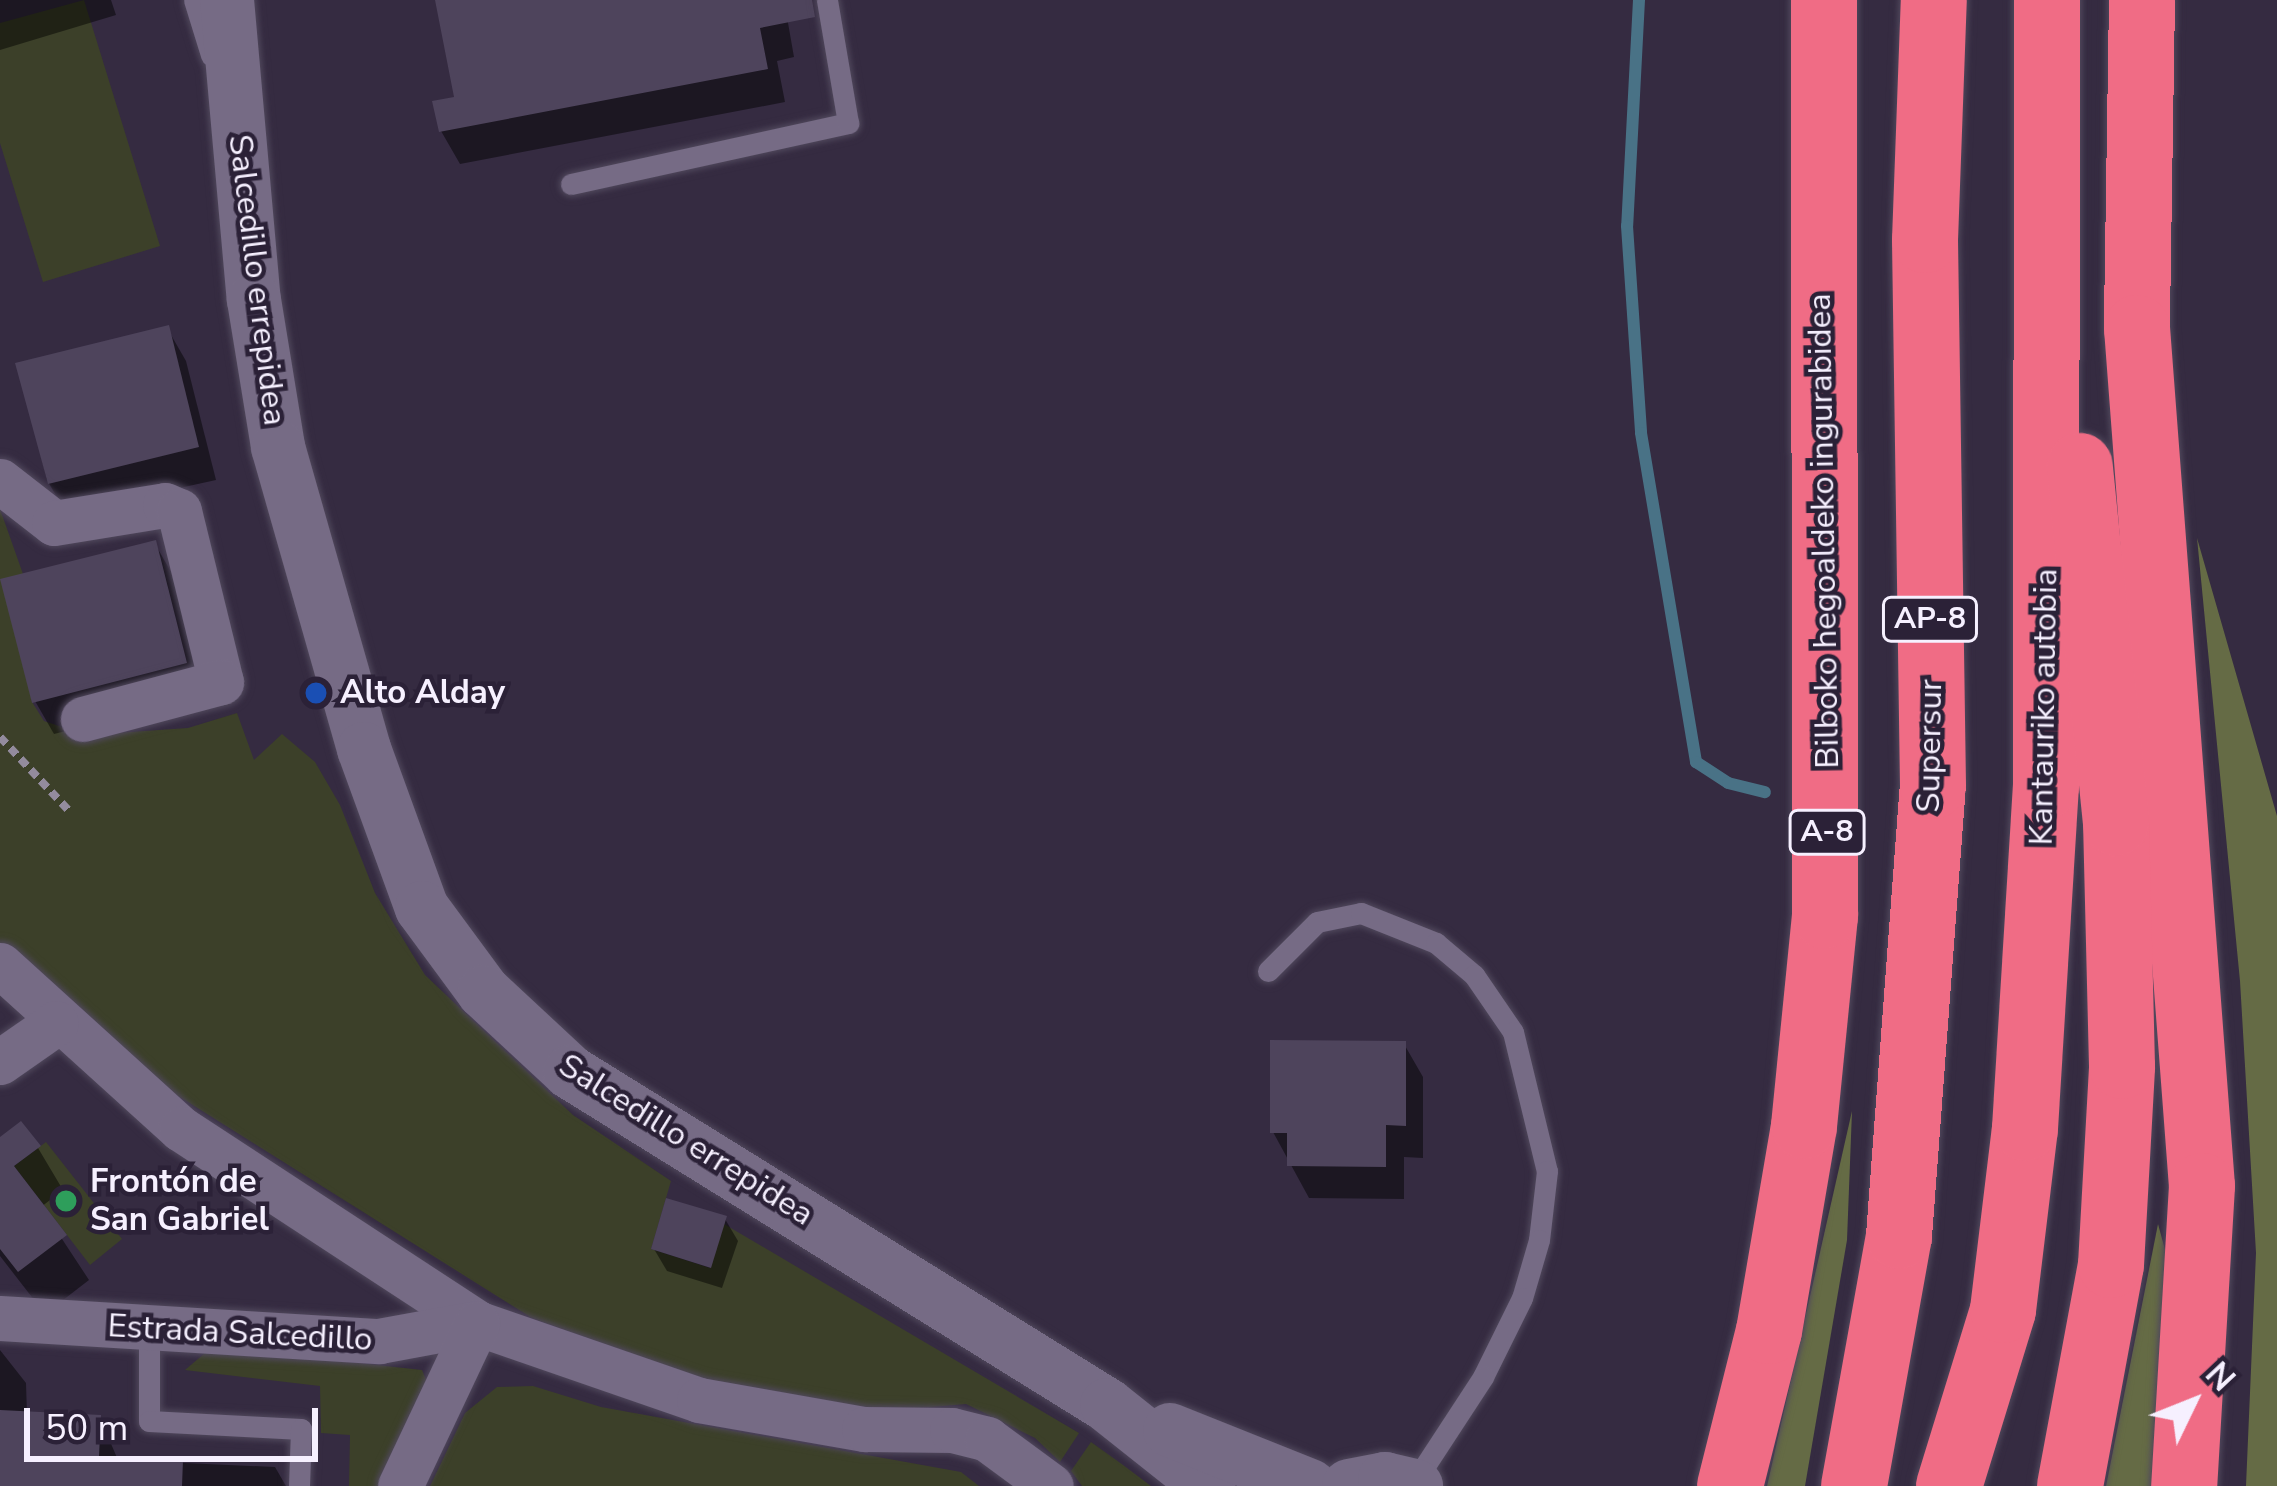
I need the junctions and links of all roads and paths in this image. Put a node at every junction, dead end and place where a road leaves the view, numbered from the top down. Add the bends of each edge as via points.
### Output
1 (194, 0) edge
2 (227, 0) edge
3 (827, 0) edge
4 (1824, 0) edge
5 (1934, 0) edge
6 (2047, 0) edge
7 (2142, 0) edge
8 (236, 117) junction
9 (571, 184) dead end
10 (2044, 207) junction
11 (0, 482) edge
12 (83, 719) dead end
13 (0, 737) edge
14 (71, 813) dead end
15 (0, 965) edge
16 (1268, 971) dead end
17 (56, 1023) junction
18 (0, 1063) edge
19 (2202, 1186) junction
20 (0, 1318) edge
21 (477, 1323) junction
22 (149, 1330) junction
23 (1107, 1405) junction
24 (1978, 1410) junction
25 (1414, 1485) edge
26 (299, 1486) edge
27 (400, 1486) edge
28 (1051, 1486) edge
29 (1209, 1486) edge
30 (1310, 1486) edge
31 (1349, 1486) edge
32 (1730, 1486) edge
33 (1854, 1486) edge
34 (1949, 1486) edge
35 (1971, 1486) edge
36 (2071, 1486) edge
37 (2184, 1486) edge
38 (2224, 1486) edge

1 - 8 lane
2 - 8 street, Salcedillo errepidea
3 - 9 lane via 848,123
4 - 32 highway, Bilboko hegoaldeko ingurabidea / A-8 via 1825,916 1796,1172
5 - 33 highway, Supersur / AP-8 via 1925,240 1933,786 1899,1236
6 - 10 highway, Kantauriko autobia
7 - 19 highway via 2138,328
8 - 23 street, Salcedillo errepidea via 278,447 351,706 422,908 484,992 570,1072
10 - 24 highway, Kantauriko autobia via 2046,786 2025,1128 2003,1310
10 - 36 highway via 2101,625 2121,924 2111,1265
11 - 12 street via 54,523 165,505 178,511 221,682
13 - 14 path
15 - 17 street
16 - 25 lane via 1317,922 1361,913 1436,943 1474,976 1513,1032 1546,1171 1539,1240 1522,1298 1483,1377
17 - 18 street
17 - 21 street via 251,1180
19 - 37 highway
19 - 38 highway via 2227,1247
20 - 22 street, Estrada Salcedillo
21 - 22 street, Estrada Salcedillo via 379,1341
21 - 27 street
21 - 28 street, Estrada Salcedillo via 699,1400 824,1424 987,1439
22 - 26 lane via 149,1420 301,1429
23 - 29 street
23 - 30 street
24 - 34 highway
24 - 35 highway
25 - 31 street via 1385,1478

